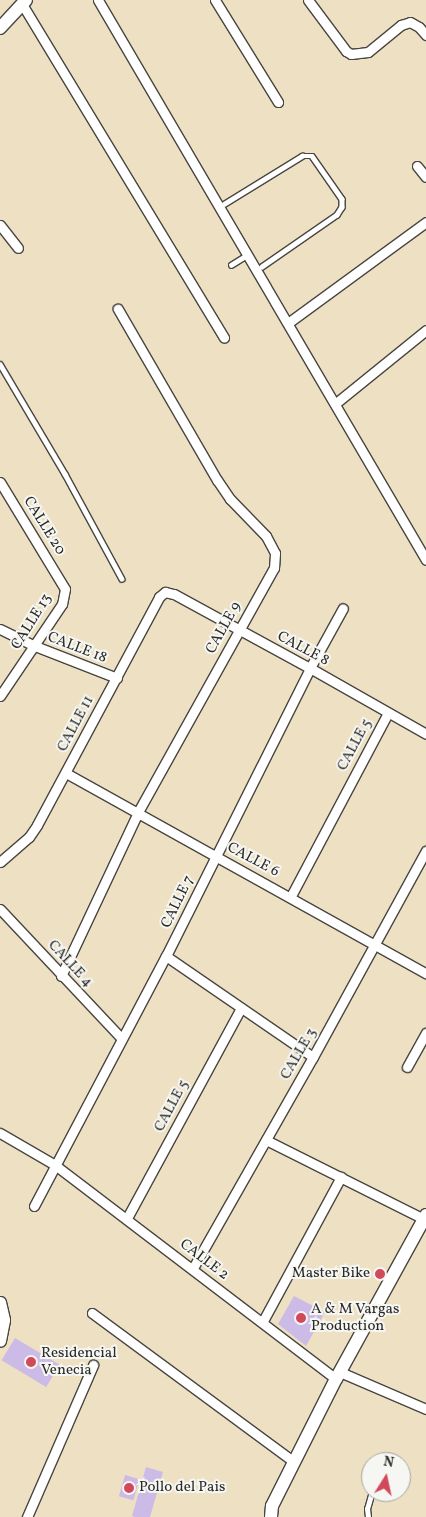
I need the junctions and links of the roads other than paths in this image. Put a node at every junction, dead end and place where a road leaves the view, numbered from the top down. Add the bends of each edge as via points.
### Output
1 (98, 0) edge
2 (215, 0) edge
3 (308, 0) edge
4 (24, 2) edge
5 (0, 28) edge
6 (426, 35) edge
7 (278, 102) dead end
8 (417, 166) dead end
9 (426, 177) edge
10 (222, 205) junction
11 (426, 222) edge
12 (0, 225) edge
13 (18, 248) dead end
14 (248, 254) junction
15 (230, 265) dead end
16 (260, 268) junction
17 (118, 310) dead end
18 (288, 323) junction
19 (426, 330) edge
20 (224, 338) dead end
21 (0, 364) edge
22 (336, 403) junction
23 (0, 482) edge
24 (426, 560) edge
25 (122, 580) dead end
26 (64, 585) joint
27 (165, 592) joint
28 (343, 608) dead end
29 (0, 629) edge
30 (239, 632) junction
31 (35, 646) junction
32 (310, 668) junction
33 (117, 678) junction
34 (0, 696) edge
35 (388, 713) junction
36 (426, 734) edge
37 (66, 773) junction
38 (138, 812) junction
39 (426, 851) edge
40 (216, 856) junction
41 (0, 862) edge
42 (291, 896) junction
43 (0, 909) edge
44 (376, 944) junction
45 (166, 956) junction
46 (426, 973) edge
47 (61, 976) junction
48 (241, 1008) junction
49 (426, 1033) edge
50 (121, 1038) junction
51 (313, 1057) junction
52 (407, 1067) dead end
53 (0, 1133) edge
54 (266, 1140) junction
55 (54, 1165) junction
56 (341, 1177) junction
57 (34, 1206) dead end
58 (425, 1217) edge
59 (127, 1218) junction
60 (193, 1268) junction
61 (0, 1302) edge
62 (92, 1313) dead end
63 (263, 1321) junction
64 (0, 1340) edge
65 (93, 1365) dead end
66 (338, 1375) junction
67 (426, 1409) edge
68 (294, 1462) junction
69 (369, 1502) edge
70 (27, 1517) edge
71 (271, 1517) edge
72 (368, 1517) edge

1 - 10 street
2 - 7 street
3 - 6 street via 351,54 368,52 401,24 410,22
4 - 5 main road
4 - 20 street
8 - 9 street
10 - 14 street
10 - 16 lane via 302,156 312,156 342,199 337,216
11 - 18 street
12 - 13 street
14 - 15 lane
14 - 16 street
16 - 18 street
17 - 30 street, CALLE 9 via 217,480 230,499 266,536 275,553 274,568
18 - 22 street
19 - 22 street
21 - 25 lane
22 - 24 street
23 - 26 street, CALLE 20
26 - 31 street, CALLE 13 via 64,599
27 - 30 street, CALLE 8 via 174,594
27 - 33 street, CALLE 11 via 159,597
28 - 32 street, CALLE 7
29 - 31 street, CALLE 18
30 - 32 street, CALLE 8
30 - 38 street, CALLE 9
31 - 33 street, CALLE 18
31 - 34 street, CALLE 13
32 - 35 street, CALLE 8
32 - 40 street, CALLE 7
33 - 37 street, CALLE 11
35 - 36 street, CALLE 8
35 - 42 street, CALLE 5
37 - 38 street, CALLE 6
37 - 41 street, CALLE 11 via 29,836
38 - 40 street, CALLE 6
38 - 47 street, CALLE 9
39 - 44 street, CALLE 3
40 - 42 street, CALLE 6
40 - 45 street, CALLE 7
42 - 44 street, CALLE 6
43 - 47 street, CALLE 4
44 - 46 street, CALLE 6
44 - 51 street, CALLE 3
45 - 48 street
45 - 50 street, CALLE 7
47 - 50 street, CALLE 4
48 - 51 street
48 - 59 street, CALLE 5
49 - 52 street
50 - 55 street, CALLE 7
51 - 54 street, CALLE 3
53 - 55 street, CALLE 2
54 - 56 street
54 - 60 street, CALLE 3
55 - 57 street, CALLE 7
55 - 59 street, CALLE 2
56 - 58 street
56 - 63 street
58 - 66 main road
59 - 60 street, CALLE 2
60 - 63 street, CALLE 2
61 - 64 street via 4,1320
62 - 68 street
63 - 66 street, CALLE 2
65 - 70 street
66 - 67 street, CALLE 2
66 - 68 main road
68 - 71 main road via 272,1506
69 - 72 lane

